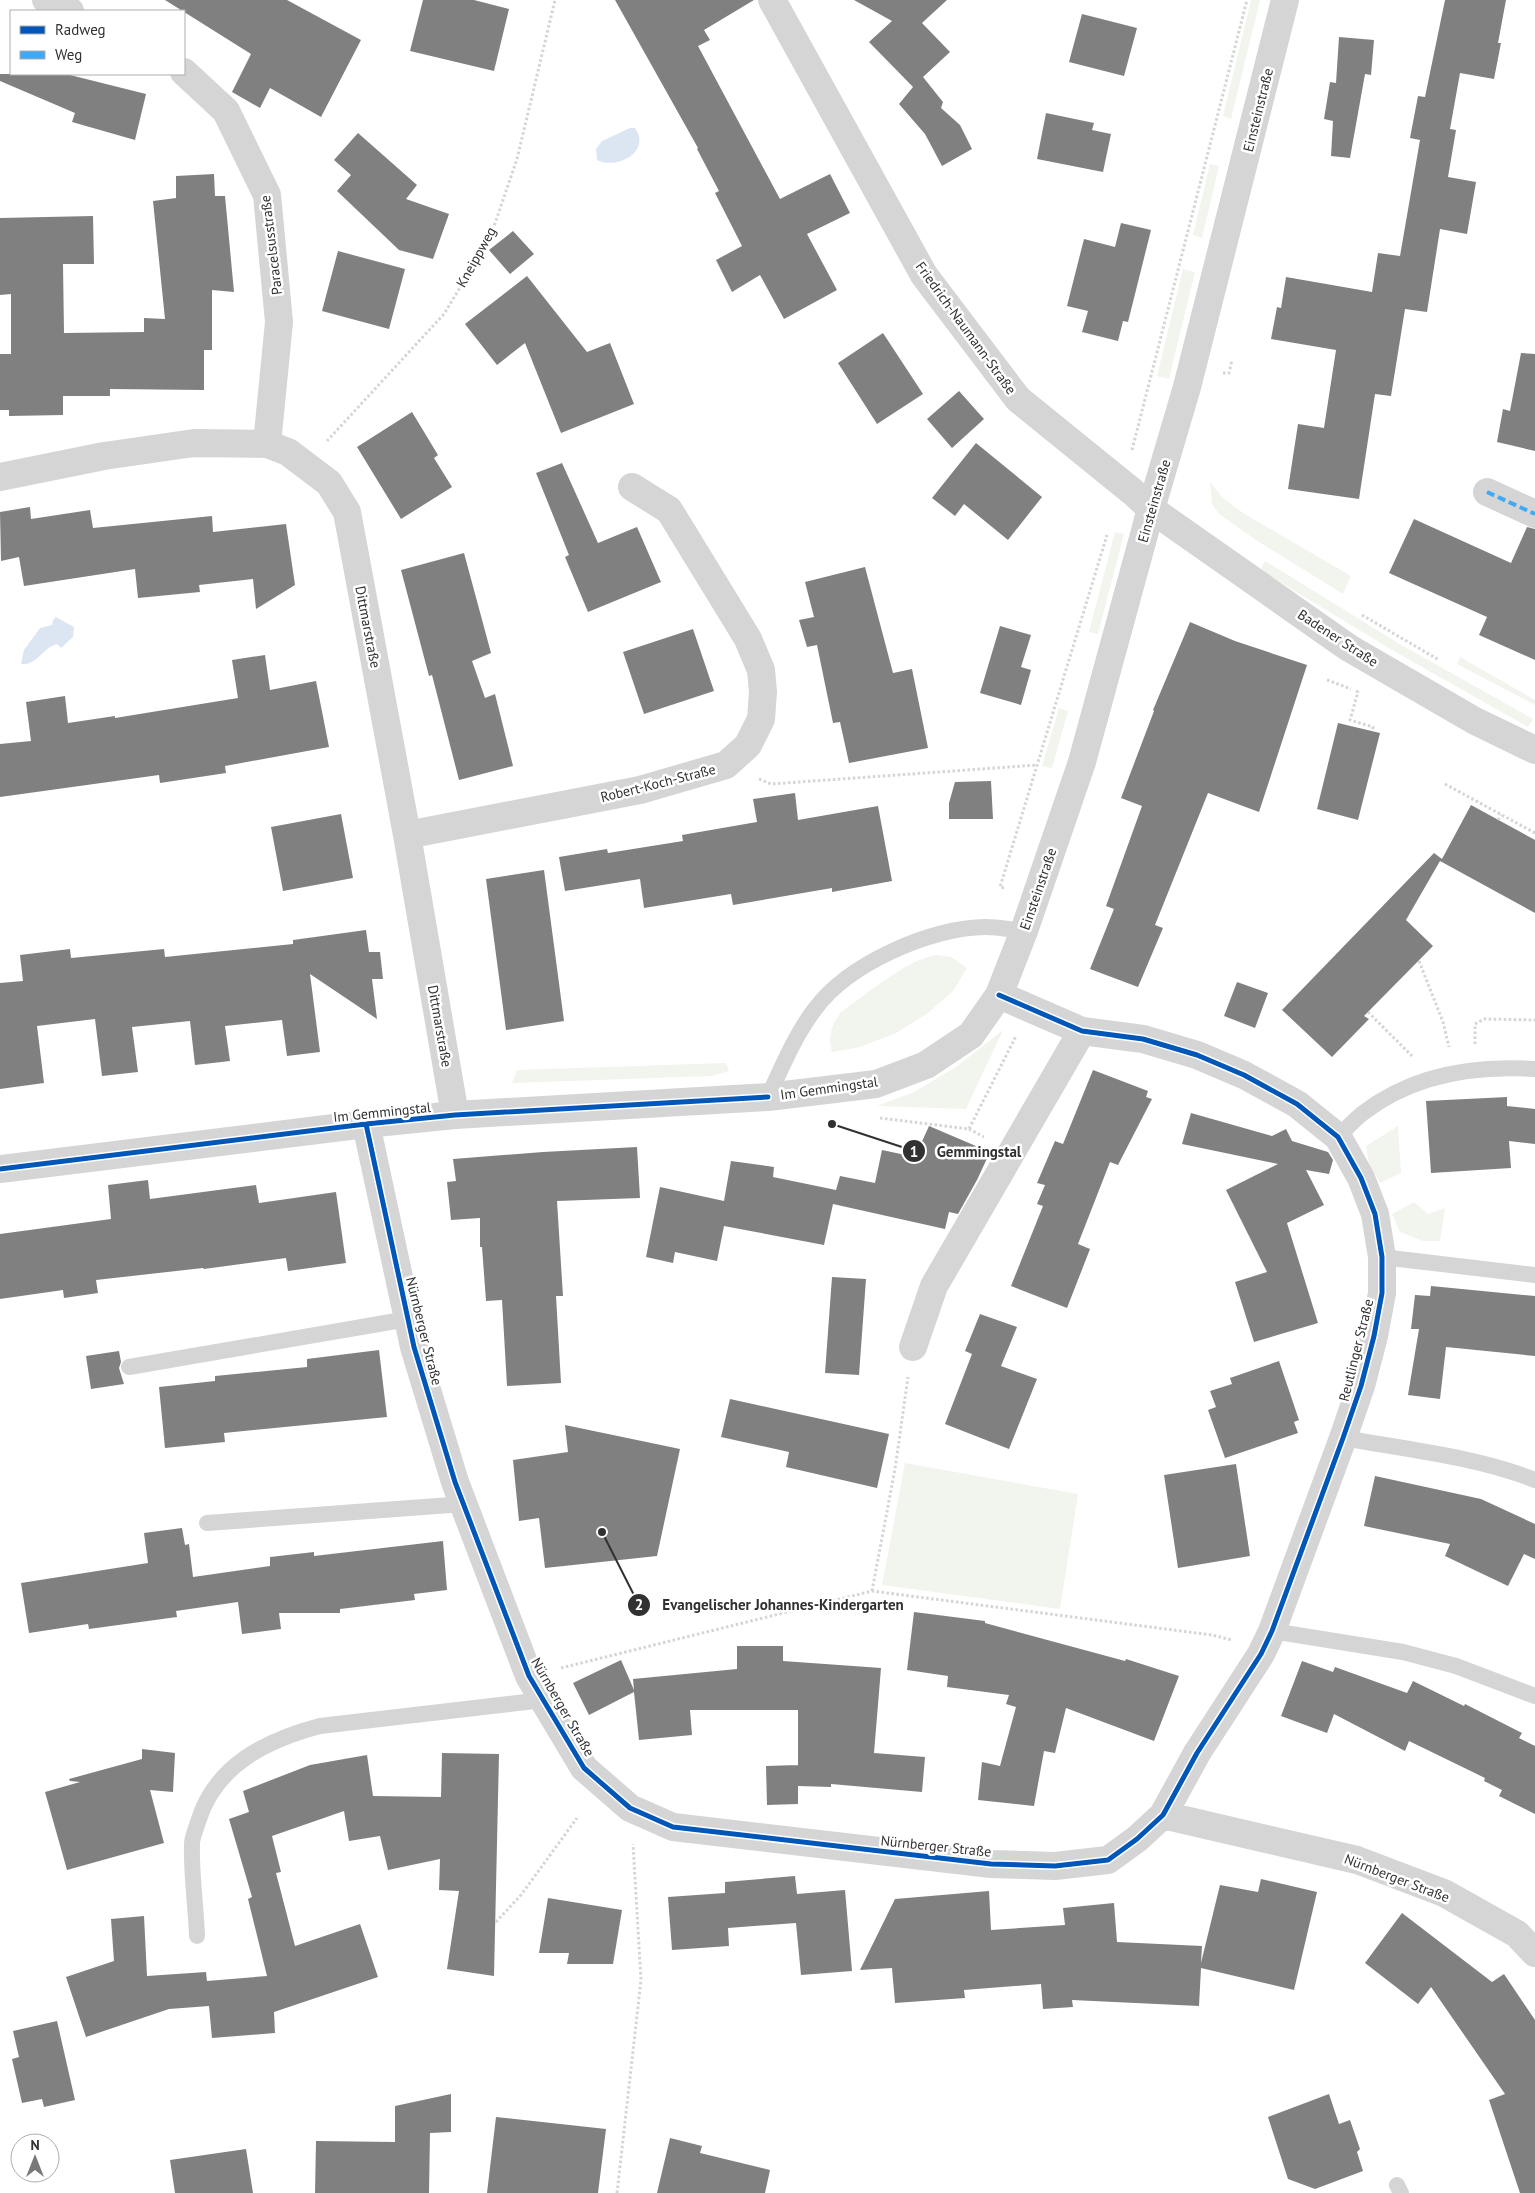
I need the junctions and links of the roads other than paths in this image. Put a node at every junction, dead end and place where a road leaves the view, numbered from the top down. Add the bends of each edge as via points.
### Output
1 (46, 0) edge
2 (772, 0) edge
3 (1286, 0) edge
4 (68, 10) edge
5 (185, 73) edge
6 (267, 444) junction
7 (0, 478) edge
8 (632, 487) dead end
9 (1487, 492) dead end
10 (1151, 509) junction
11 (1535, 514) edge
12 (1535, 750) edge
13 (407, 835) junction
14 (1024, 932) junction
15 (999, 996) junction
16 (1082, 1031) junction
17 (1535, 1068) edge
18 (768, 1096) junction
19 (455, 1115) junction
20 (366, 1124) junction
21 (1338, 1137) junction
22 (0, 1169) edge
23 (1382, 1257) junction
24 (1535, 1275) edge
25 (408, 1319) junction
26 (912, 1347) road end
27 (129, 1368) dead end
28 (1344, 1438) junction
29 (1535, 1480) edge
30 (464, 1504) junction
31 (207, 1523) dead end
32 (1266, 1643) junction
33 (1535, 1696) edge
34 (543, 1700) junction
35 (1163, 1815) junction
36 (197, 1936) dead end
37 (1535, 1953) edge

1 - 4 street
2 - 10 street, Friedrich-Naumann-Straße via 924,275 1018,399
3 - 10 street, Einsteinstraße via 1192,368
5 - 6 street, Paracelsusstraße via 226,112 267,195 280,322
6 - 7 street, Dittmarstraße via 194,443 104,456
6 - 13 street, Dittmarstraße via 288,452 329,483 347,512
8 - 13 street, Robert-Koch-Straße via 669,510 748,639 761,670 763,692 761,718 748,746 726,765 640,790
9 - 11 street
10 - 12 street, Badener Straße via 1348,648 1475,721
10 - 14 street, Einsteinstraße via 1084,754
13 - 19 street, Dittmarstraße
14 - 15 street, Einsteinstraße
14 - 18 lane via 986,927 941,933 909,943 841,983 816,1007 801,1030
15 - 16 street, Reutlinger Straße
15 - 18 street, Im Gemmingstal via 971,1035 926,1065 876,1084
16 - 21 street, Reutlinger Straße via 1143,1039 1198,1055 1297,1104
16 - 26 street via 934,1286
17 - 21 lane via 1455,1071 1408,1088 1365,1112
18 - 19 street, Im Gemmingstal
19 - 20 street, Im Gemmingstal
20 - 22 street, Im Gemmingstal
20 - 25 street, Nürnberger Straße
21 - 23 street, Reutlinger Straße via 1361,1178 1375,1214
23 - 24 lane
23 - 28 street, Reutlinger Straße via 1382,1293 1374,1336
25 - 27 lane, Nürnberger Straße
25 - 30 street, Nürnberger Straße
28 - 29 lane via 1455,1458
28 - 32 street, Reutlinger Straße
30 - 31 lane
30 - 34 street, Nürnberger Straße via 529,1676
32 - 33 lane via 1403,1652 1456,1666
32 - 35 street, Reutlinger Straße via 1197,1753
34 - 35 street, Nürnberger Straße via 584,1768 630,1808 673,1827 991,1864 1055,1866 1108,1860
34 - 36 lane, Nürnberger Straße via 320,1726 286,1735 250,1754 220,1780 201,1811 192,1842
35 - 37 street, Nürnberger Straße via 1357,1860 1444,1893 1517,1934

